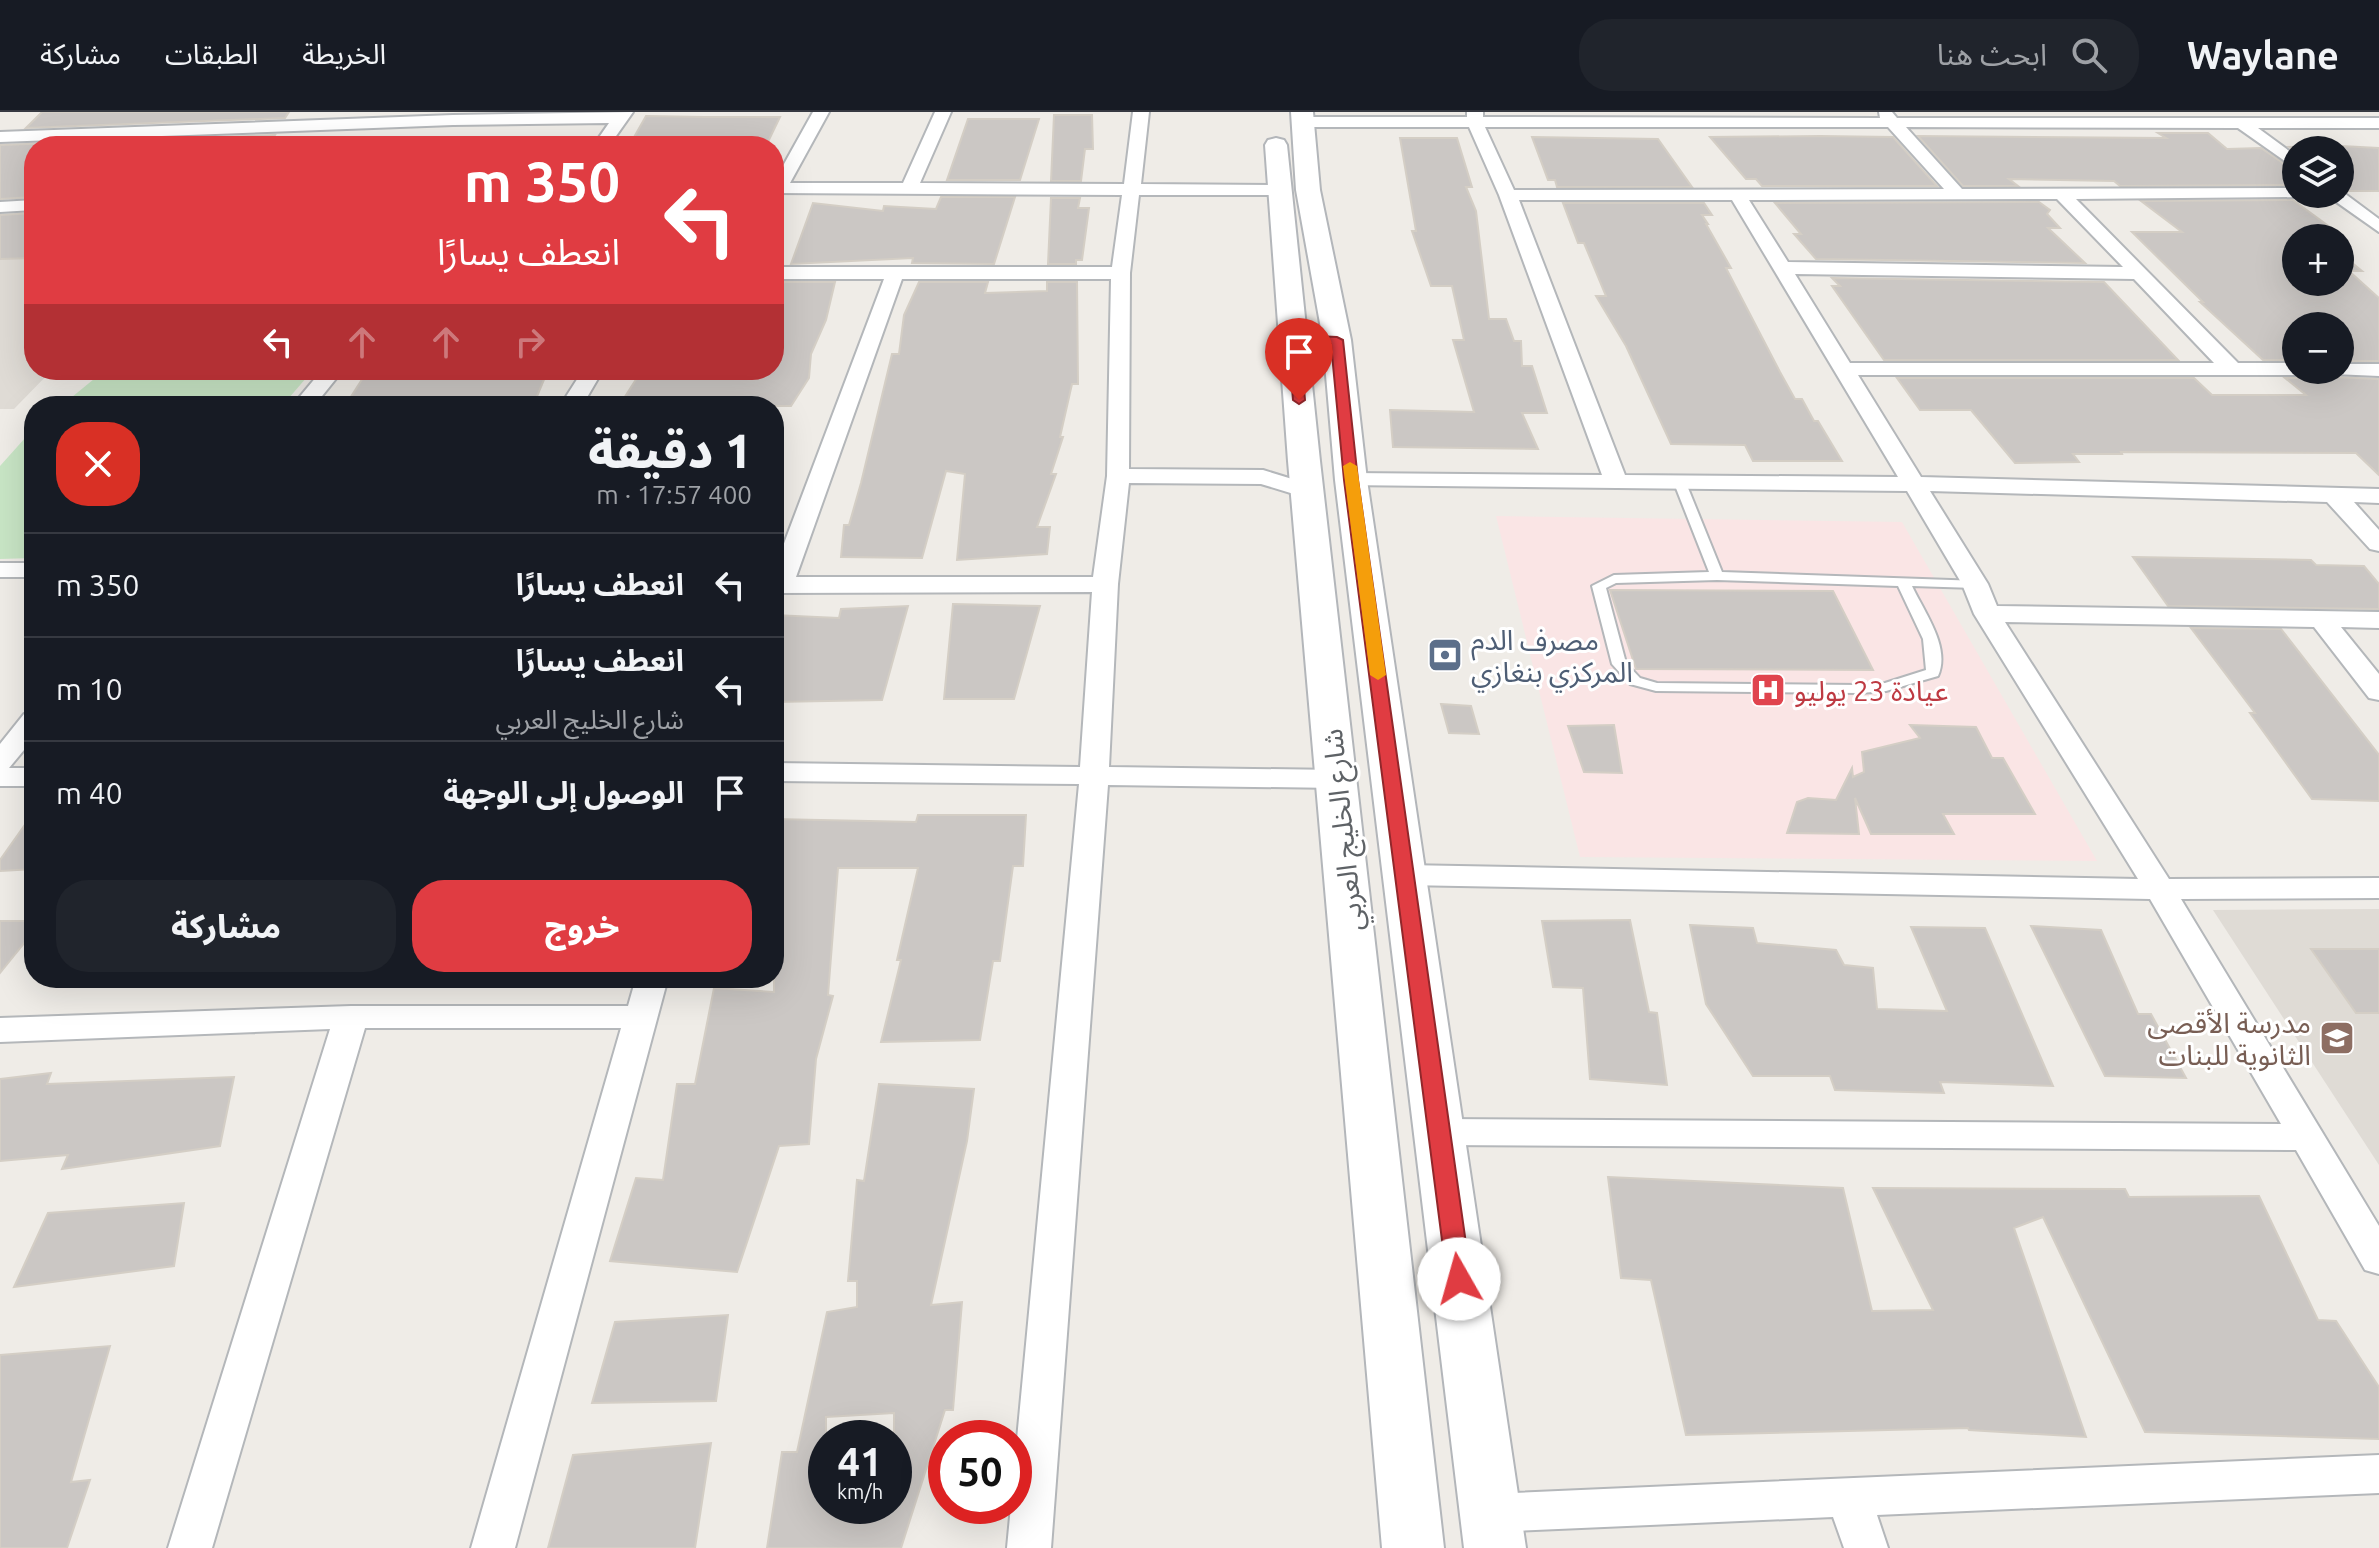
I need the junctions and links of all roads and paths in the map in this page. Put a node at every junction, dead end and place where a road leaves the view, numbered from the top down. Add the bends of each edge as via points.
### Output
1 (821, 112) edge
2 (943, 112) edge
3 (1141, 112) edge
4 (623, 115) edge
5 (1293, 115) edge
6 (456, 116) edge
7 (1475, 117) edge
8 (1887, 118) edge
9 (2239, 121) junction
10 (2379, 123) edge
11 (4, 130) edge
12 (166, 131) junction
13 (161, 136) edge
14 (608, 136) edge
15 (2282, 153) edge
16 (784, 176) edge
17 (784, 188) edge
18 (909, 188) junction
19 (1133, 190) junction
20 (1279, 190) junction
21 (1956, 192) junction
22 (2061, 193) junction
23 (2282, 193) edge
24 (1737, 194) junction
25 (1508, 195) junction
26 (24, 206) edge
27 (0, 207) edge
28 (2353, 208) edge
29 (2379, 227) edge
30 (1782, 268) junction
31 (784, 273) edge
32 (895, 273) junction
33 (1121, 273) junction
34 (2136, 273) junction
35 (1294, 339) junction
36 (1337, 340) junction
37 (2231, 368) junction
38 (1844, 369) junction
39 (2282, 369) edge
40 (2354, 370) edge
41 (2379, 370) edge
42 (325, 380) edge
43 (311, 396) edge
44 (1118, 476) junction
45 (1306, 476) junction
46 (1351, 480) junction
47 (1616, 482) junction
48 (1680, 483) junction
49 (1915, 484) junction
50 (2333, 494) junction
51 (2379, 496) edge
52 (2379, 544) edge
53 (784, 566) edge
54 (0, 570) edge
55 (24, 570) edge
56 (1717, 576) junction
57 (1105, 584) junction
58 (1904, 584) junction
59 (1975, 584) junction
60 (784, 585) edge
61 (1987, 614) junction
62 (2321, 619) junction
63 (2379, 620) edge
64 (2379, 692) edge
65 (24, 732) edge
66 (0, 762) edge
67 (784, 772) edge
68 (1094, 776) junction
69 (0, 777) edge
70 (24, 777) edge
71 (1337, 779) junction
72 (1405, 875) junction
73 (2379, 888) edge
74 (2160, 889) junction
75 (649, 988) edge
76 (351, 1017) junction
77 (639, 1017) junction
78 (0, 1030) edge
79 (1440, 1132) junction
80 (2306, 1137) junction
81 (2379, 1259) edge
82 (2379, 1474) edge
83 (1849, 1498) junction
84 (1493, 1531) edge
85 (190, 1548) edge
86 (493, 1548) edge
87 (1029, 1548) edge
88 (1413, 1548) edge
89 (1866, 1548) edge

1 - 16 street
2 - 18 street
3 - 19 street
4 - 6 street
4 - 14 street
5 - 7 street
5 - 20 main road, شارع الخليج العربي
5 - 36 main road, شارع الخليج العربي
6 - 12 street
7 - 8 street
7 - 25 street
8 - 9 street
8 - 21 street
9 - 10 street
9 - 15 street
11 - 12 street
12 - 13 street
17 - 18 street
18 - 19 street
19 - 20 street
19 - 33 street
20 - 35 main road, شارع الخليج العربي
21 - 22 street
21 - 24 street
22 - 23 street
22 - 34 street
24 - 25 street
24 - 30 street
25 - 47 street
26 - 27 street
28 - 29 street
30 - 34 street
30 - 38 street
31 - 32 street
32 - 33 street
32 - 53 street
33 - 44 street
34 - 37 street
35 - 36 main road
35 - 45 main road, شارع الخليج العربي
36 - 46 main road, شارع الخليج العربي
37 - 38 street
37 - 39 street
38 - 49 street
40 - 41 street
42 - 43 street
44 - 45 street
44 - 57 street
45 - 71 main road, شارع الخليج العربي
46 - 47 street
46 - 72 main road, شارع الخليج العربي
47 - 48 street
48 - 49 street
48 - 56 lane
49 - 50 street
49 - 59 street
50 - 51 street
50 - 52 street
54 - 55 street
56 - 58 lane
56 - 58 lane via 1614,579 1599,586 1619,664 1629,677 1656,687 1860,689 1914,680 1933,673 1936,664
57 - 60 street
57 - 68 street
58 - 59 lane
59 - 61 street
61 - 62 street
61 - 74 street
62 - 63 street
62 - 64 street
65 - 66 street
67 - 68 street
68 - 71 street
68 - 87 street
69 - 70 street
71 - 88 main road, شارع الخليج العربي
72 - 74 street
72 - 79 main road, شارع الخليج العربي
73 - 74 street
74 - 80 street
75 - 77 street
76 - 77 street
76 - 78 street
76 - 85 street
77 - 86 street
79 - 80 street
79 - 84 main road, شارع الخليج العربي
80 - 81 street
82 - 83 street
83 - 84 street
83 - 89 street

